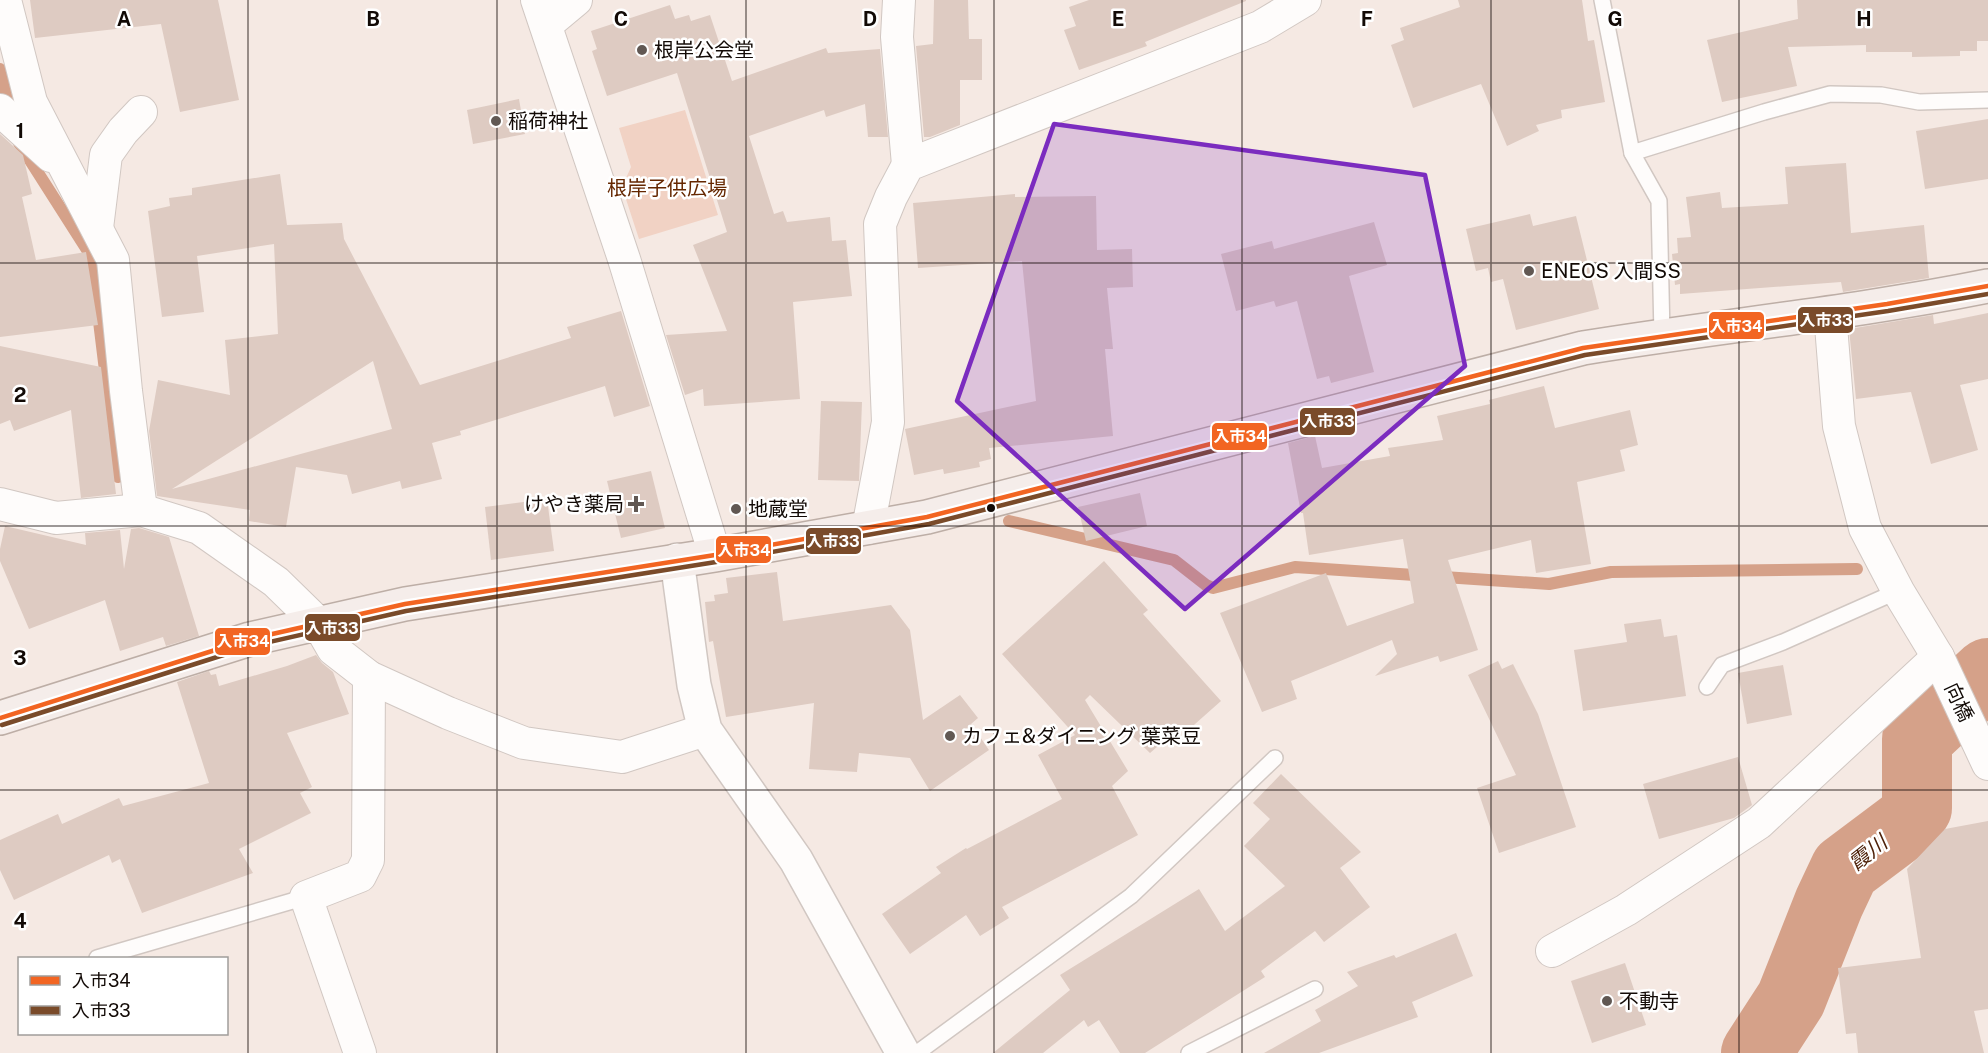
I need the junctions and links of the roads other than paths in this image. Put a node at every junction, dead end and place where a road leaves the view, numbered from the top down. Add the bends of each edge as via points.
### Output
1 (6, 0) edge
2 (576, 0) edge
3 (899, 0) edge
4 (1305, 0) edge
5 (1602, 0) edge
6 (541, 13) edge
7 (1988, 100) edge
8 (0, 110) edge
9 (141, 112) dead end
10 (1632, 153) junction
11 (908, 165) junction
12 (66, 169) junction
13 (97, 228) junction
14 (1988, 286) edge
15 (1830, 313) junction
16 (1662, 335) junction
17 (0, 504) edge
18 (141, 510) junction
19 (868, 528) junction
20 (715, 555) junction
21 (677, 560) junction
22 (1898, 591) junction
23 (318, 623) junction
24 (1942, 665) junction
25 (369, 676) junction
26 (1707, 687) dead end
27 (0, 718) edge
28 (705, 730) junction
29 (1275, 758) dead end
30 (1988, 764) edge
31 (306, 897) junction
32 (1552, 951) dead end
33 (100, 957) edge
34 (1315, 988) dead end
35 (360, 1053) edge
36 (903, 1053) edge
37 (917, 1053) edge
38 (1189, 1053) edge

1 - 12 street via 32,102
2 - 6 street
3 - 11 street via 897,37
4 - 11 street via 1260,27
5 - 10 lane
6 - 20 street via 624,259
7 - 10 lane via 1918,102 1881,95 1830,94
8 - 12 street
9 - 13 street via 106,155
10 - 16 lane via 1659,201
11 - 19 street via 880,224 888,422
12 - 13 street
13 - 18 street via 112,260
14 - 15 main road
15 - 16 main road
15 - 22 street, 向橋 via 1839,426 1865,528
16 - 19 main road via 1583,348 939,514
17 - 18 street via 56,518
18 - 23 street via 199,528 276,582
19 - 20 main road
20 - 21 main road
21 - 23 main road via 405,604
21 - 28 street via 694,685
22 - 24 street, 向橋
22 - 26 lane via 1722,665
23 - 25 street via 333,649
23 - 27 main road via 250,639
24 - 30 street, 向橋
24 - 32 street via 1759,823 1626,910
25 - 28 street via 524,743 622,756
25 - 31 street via 368,860 360,876
28 - 36 street via 796,860
29 - 37 lane via 1131,896
31 - 33 lane
31 - 35 street
34 - 38 lane

